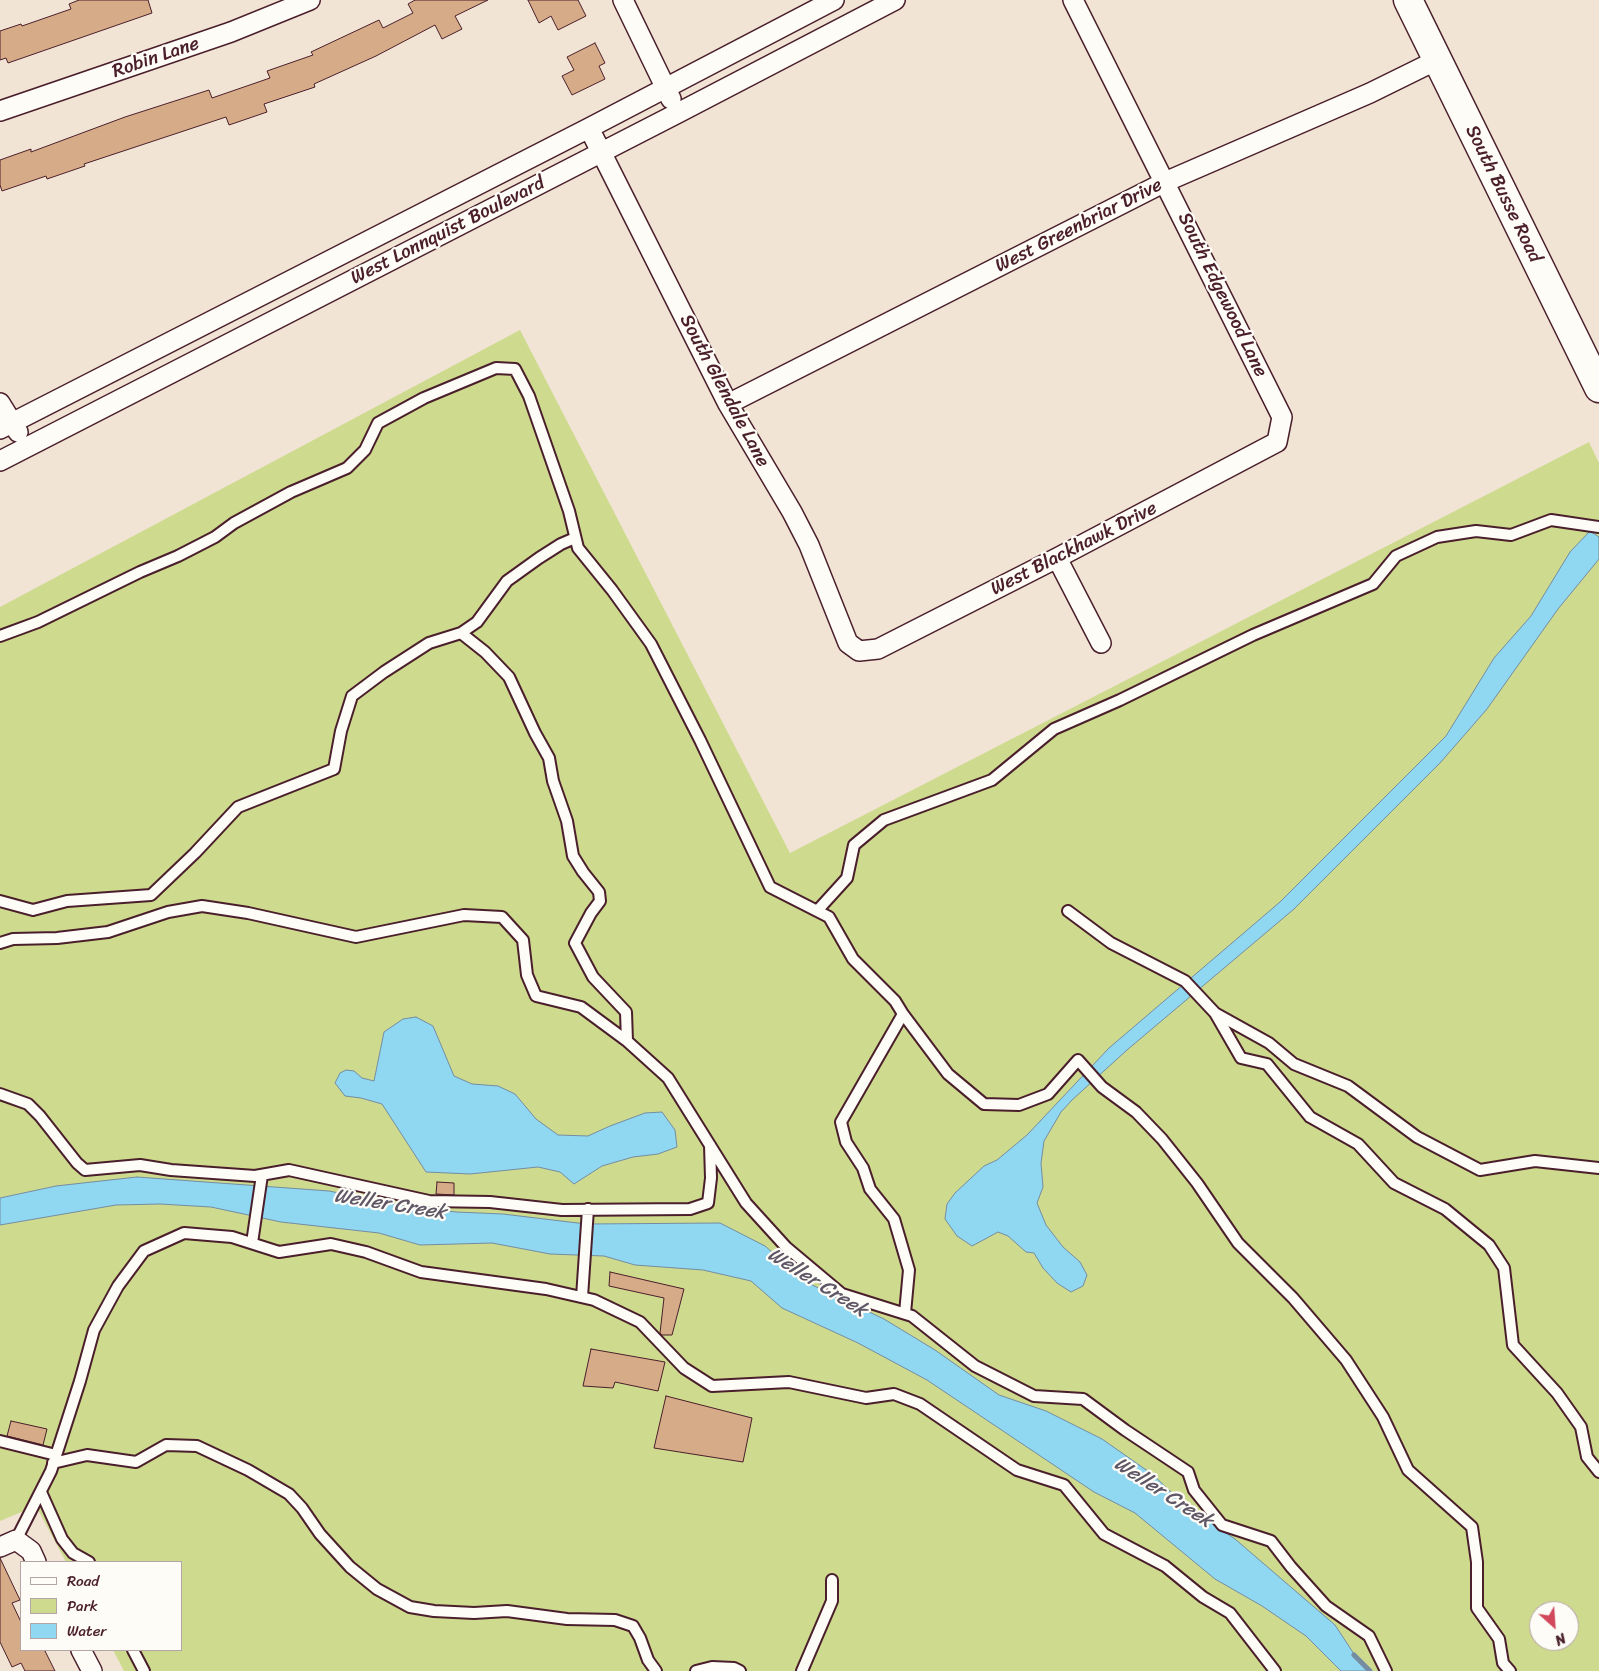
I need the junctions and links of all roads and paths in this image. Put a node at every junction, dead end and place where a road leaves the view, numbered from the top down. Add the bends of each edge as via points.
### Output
1 (310, 0) edge
2 (623, 0) edge
3 (834, 0) edge
4 (1073, 0) edge
5 (1408, 0) edge
6 (883, 3) edge
7 (1437, 60) junction
8 (666, 89) junction
9 (0, 111) edge
10 (678, 114) junction
11 (589, 128) junction
12 (602, 152) junction
13 (1165, 182) junction
14 (1599, 388) edge
15 (0, 403) edge
16 (728, 404) junction
17 (6, 426) edge
18 (1280, 432) joint
19 (26, 446) junction
20 (0, 461) edge
21 (1599, 526) edge
22 (575, 538) junction
23 (1057, 558) junction
24 (461, 633) junction
25 (0, 636) edge
26 (1101, 643) dead end
27 (859, 651) joint
28 (0, 901) edge
29 (817, 911) junction
30 (1068, 911) dead end
31 (0, 943) edge
32 (1215, 1013) junction
33 (903, 1014) junction
34 (627, 1041) junction
35 (0, 1094) edge
36 (710, 1144) junction
37 (1599, 1168) edge
38 (261, 1178) junction
39 (588, 1209) junction
40 (252, 1243) junction
41 (584, 1272) junction
42 (565, 1293) junction
43 (582, 1297) junction
44 (904, 1313) junction
45 (0, 1441) edge
46 (54, 1459) junction
47 (1599, 1472) edge
48 (41, 1492) junction
49 (8, 1544) edge
50 (36, 1561) edge
51 (87, 1561) edge
52 (832, 1580) dead end
53 (82, 1651) edge
54 (134, 1651) edge
55 (92, 1671) edge
56 (144, 1671) edge
57 (656, 1671) edge
58 (696, 1671) edge
59 (740, 1671) edge
60 (802, 1671) edge
61 (1274, 1671) edge
62 (1386, 1671) edge
63 (1510, 1671) edge

1 - 9 street, Robin Lane via 232,32
2 - 8 street
3 - 8 street, West Lonnquist Boulevard
4 - 13 street, South Edgewood Lane
5 - 7 main road, South Busse Road
6 - 10 street, West Lonnquist Boulevard
7 - 13 street, West Greenbriar Drive via 1370,93
7 - 14 main road, South Busse Road
8 - 10 street
8 - 11 street, West Lonnquist Boulevard
10 - 12 street, West Lonnquist Boulevard
11 - 12 street, South Glendale Lane
11 - 17 street, West Lonnquist Boulevard
12 - 16 street, South Glendale Lane
12 - 19 street, West Lonnquist Boulevard
13 - 16 street, West Greenbriar Drive
13 - 18 street, South Edgewood Lane via 1282,417
15 - 17 street
16 - 27 street, South Glendale Lane via 809,545 848,643
17 - 19 street
18 - 23 street, West Blackhawk Drive via 1277,442 1268,448
19 - 20 street, West Lonnquist Boulevard
21 - 29 lane via 1551,520 1510,536 1476,531 1438,537 1396,556 1373,584 1253,635 1054,729 992,780 884,820 854,845 847,878
22 - 24 lane via 507,581 477,622
22 - 25 lane via 569,511 529,396 515,369 496,368 424,398 378,422 365,450 347,468 291,492 178,556 38,622
22 - 29 lane via 578,548 651,644 770,887
23 - 26 street
23 - 27 street, West Blackhawk Drive via 878,649
24 - 28 lane via 429,643 352,696 334,769 238,808 151,895 67,900 33,910
24 - 34 lane via 509,677 549,758 573,856 599,892 600,901 575,942 593,977 626,1012
29 - 33 lane via 829,917 853,959 895,1001
30 - 32 lane via 1111,943 1185,982
31 - 34 lane via 13,939 108,932 168,912 202,906 356,937 464,915 502,916 523,940 526,975 536,996 581,1008
32 - 37 lane via 1268,1043 1294,1064 1348,1086 1416,1137 1480,1170 1535,1161
32 - 47 lane via 1240,1058 1267,1064 1310,1117 1358,1144 1394,1183 1445,1209 1489,1245 1504,1268 1513,1345 1557,1393 1581,1427 1587,1457
33 - 44 lane via 842,1122 846,1142 863,1168 870,1189 894,1219 909,1270
33 - 63 lane via 948,1074 984,1104 1019,1105 1048,1094 1078,1060 1102,1087 1136,1112 1162,1139 1238,1242 1293,1298 1346,1360 1383,1417 1408,1470 1472,1527 1477,1562 1477,1608 1500,1639 1503,1663
34 - 36 lane via 668,1078
35 - 38 lane via 28,1104 85,1170 140,1164
36 - 39 lane via 708,1203 690,1210
36 - 44 lane via 746,1203 786,1247 842,1294
38 - 39 lane via 289,1170 429,1201
38 - 40 lane
39 - 41 lane
40 - 42 lane via 279,1252 331,1244 366,1252 422,1272
40 - 46 lane via 232,1237 184,1233 144,1251 118,1286 94,1330
41 - 42 lane
41 - 43 lane
42 - 43 lane
43 - 61 lane via 640,1322 684,1368 712,1386 789,1382 866,1398 894,1394 920,1404 1017,1470 1064,1485 1104,1534 1165,1566 1203,1597 1230,1613
44 - 62 lane via 976,1366 1034,1396 1083,1399 1188,1472 1194,1490 1222,1525 1271,1541 1326,1606 1369,1636
45 - 46 lane
46 - 48 lane
46 - 57 lane via 87,1455 136,1462 166,1445 197,1446 289,1494 350,1568 378,1590 410,1607 615,1620 633,1626
48 - 49 lane
48 - 51 lane via 62,1539 73,1553
49 - 50 street via 31,1551
52 - 60 lane via 832,1601
53 - 55 street
54 - 56 lane
58 - 59 lane via 712,1667

